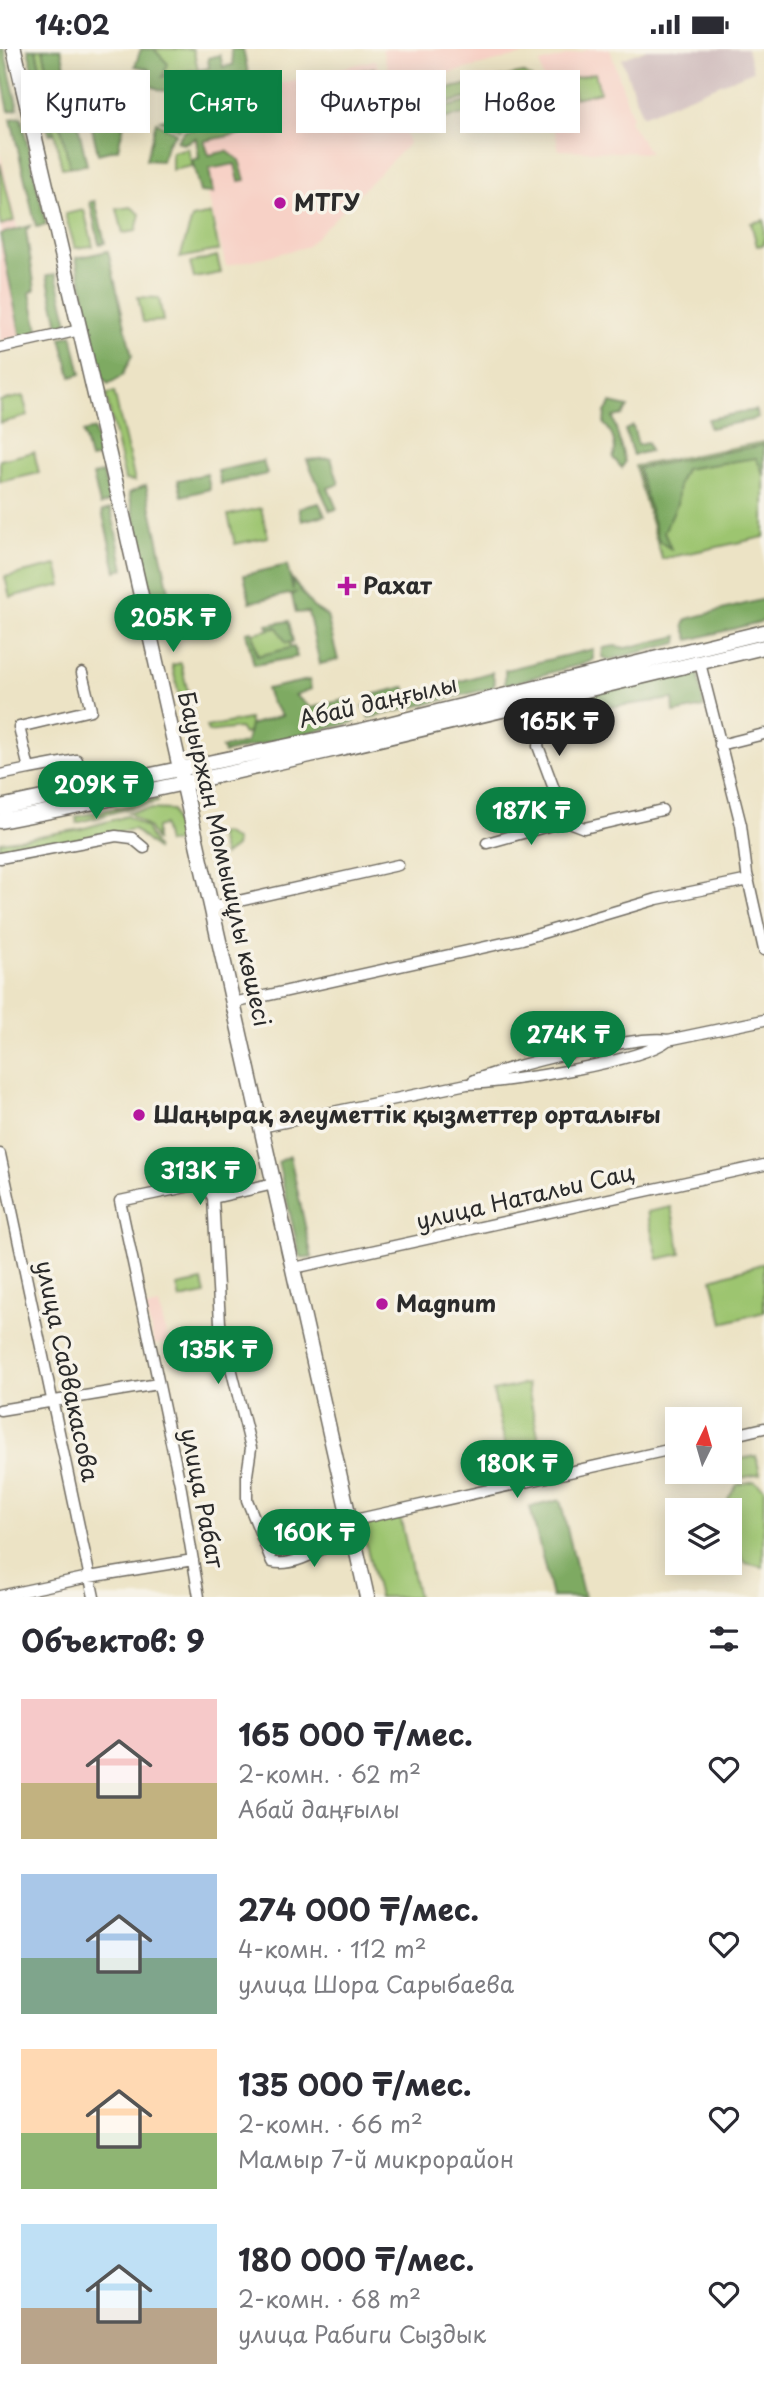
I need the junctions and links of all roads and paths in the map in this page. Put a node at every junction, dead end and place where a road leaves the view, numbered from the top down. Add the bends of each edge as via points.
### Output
1 (14, 49) edge
2 (80, 330) junction
3 (0, 348) edge
4 (764, 632) edge
5 (764, 647) edge
6 (701, 663) junction
7 (82, 673) dead end
8 (552, 699) junction
9 (764, 734) edge
10 (720, 745) junction
11 (77, 760) dead end
12 (29, 769) junction
13 (0, 775) edge
14 (183, 778) junction
15 (0, 807) edge
16 (662, 810) dead end
17 (0, 821) edge
18 (566, 821) junction
19 (487, 843) dead end
20 (144, 848) dead end
21 (0, 858) edge
22 (398, 865) dead end
23 (749, 880) junction
24 (212, 907) junction
25 (764, 950) edge
26 (233, 1003) junction
27 (764, 1020) edge
28 (261, 1127) junction
29 (0, 1154) edge
30 (764, 1165) edge
31 (274, 1184) junction
32 (3, 1185) edge
33 (213, 1198) junction
34 (294, 1268) junction
35 (158, 1384) junction
36 (51, 1401) junction
37 (0, 1410) edge
38 (764, 1428) edge
39 (742, 1433) edge
40 (665, 1451) edge
41 (352, 1526) junction
42 (194, 1560) junction
43 (89, 1577) junction
44 (0, 1596) edge
45 (94, 1597) edge
46 (199, 1597) edge
47 (367, 1597) edge

1 - 2 main road, Бауыржан Момышұлы көшесі
2 - 3 street
2 - 14 main road, Бауыржан Момышұлы көшесі
4 - 14 main road, Абай даңғылы
5 - 6 main road, Абай даңғылы
6 - 8 main road, Абай даңғылы
6 - 10 street
7 - 12 street via 91,710 19,727
8 - 14 main road, Абай даңғылы
8 - 18 street via 538,746
9 - 10 street
10 - 23 street
11 - 12 street
12 - 13 street
14 - 15 main road, Абай даңғылы
14 - 17 main road, Абай даңғылы
14 - 24 main road, Бауыржан Момышұлы көшесі
16 - 18 street via 584,828
18 - 19 street
20 - 21 street via 132,838 116,836
22 - 24 street
23 - 25 street
23 - 26 street via 657,899 522,939
24 - 26 main road, Бауыржан Момышұлы көшесі
26 - 28 main road, Бауыржан Момышұлы көшесі
27 - 28 street via 668,1040 657,1049 576,1068 467,1084
28 - 31 main road, Бауыржан Момышұлы көшесі
29 - 32 street, улица Садвакасова
30 - 34 street, улица Натальи Сац
31 - 33 street
31 - 34 main road, Бауыржан Момышұлы көшесі
32 - 36 street, улица Садвакасова
33 - 35 street, улица Рабат via 205,1183 120,1201
33 - 41 street via 220,1323 251,1448 247,1500 272,1562 296,1561
34 - 41 main road, Бауыржан Момышұлы көшесі
35 - 36 street
35 - 42 street, улица Рабат
36 - 37 street
36 - 43 street, улица Садвакасова
38 - 39 street
40 - 41 street
41 - 47 main road, Бауыржан Момышұлы көшесі
42 - 43 street
42 - 46 street, улица Рабат
43 - 44 street
43 - 45 street, улица Садвакасова

